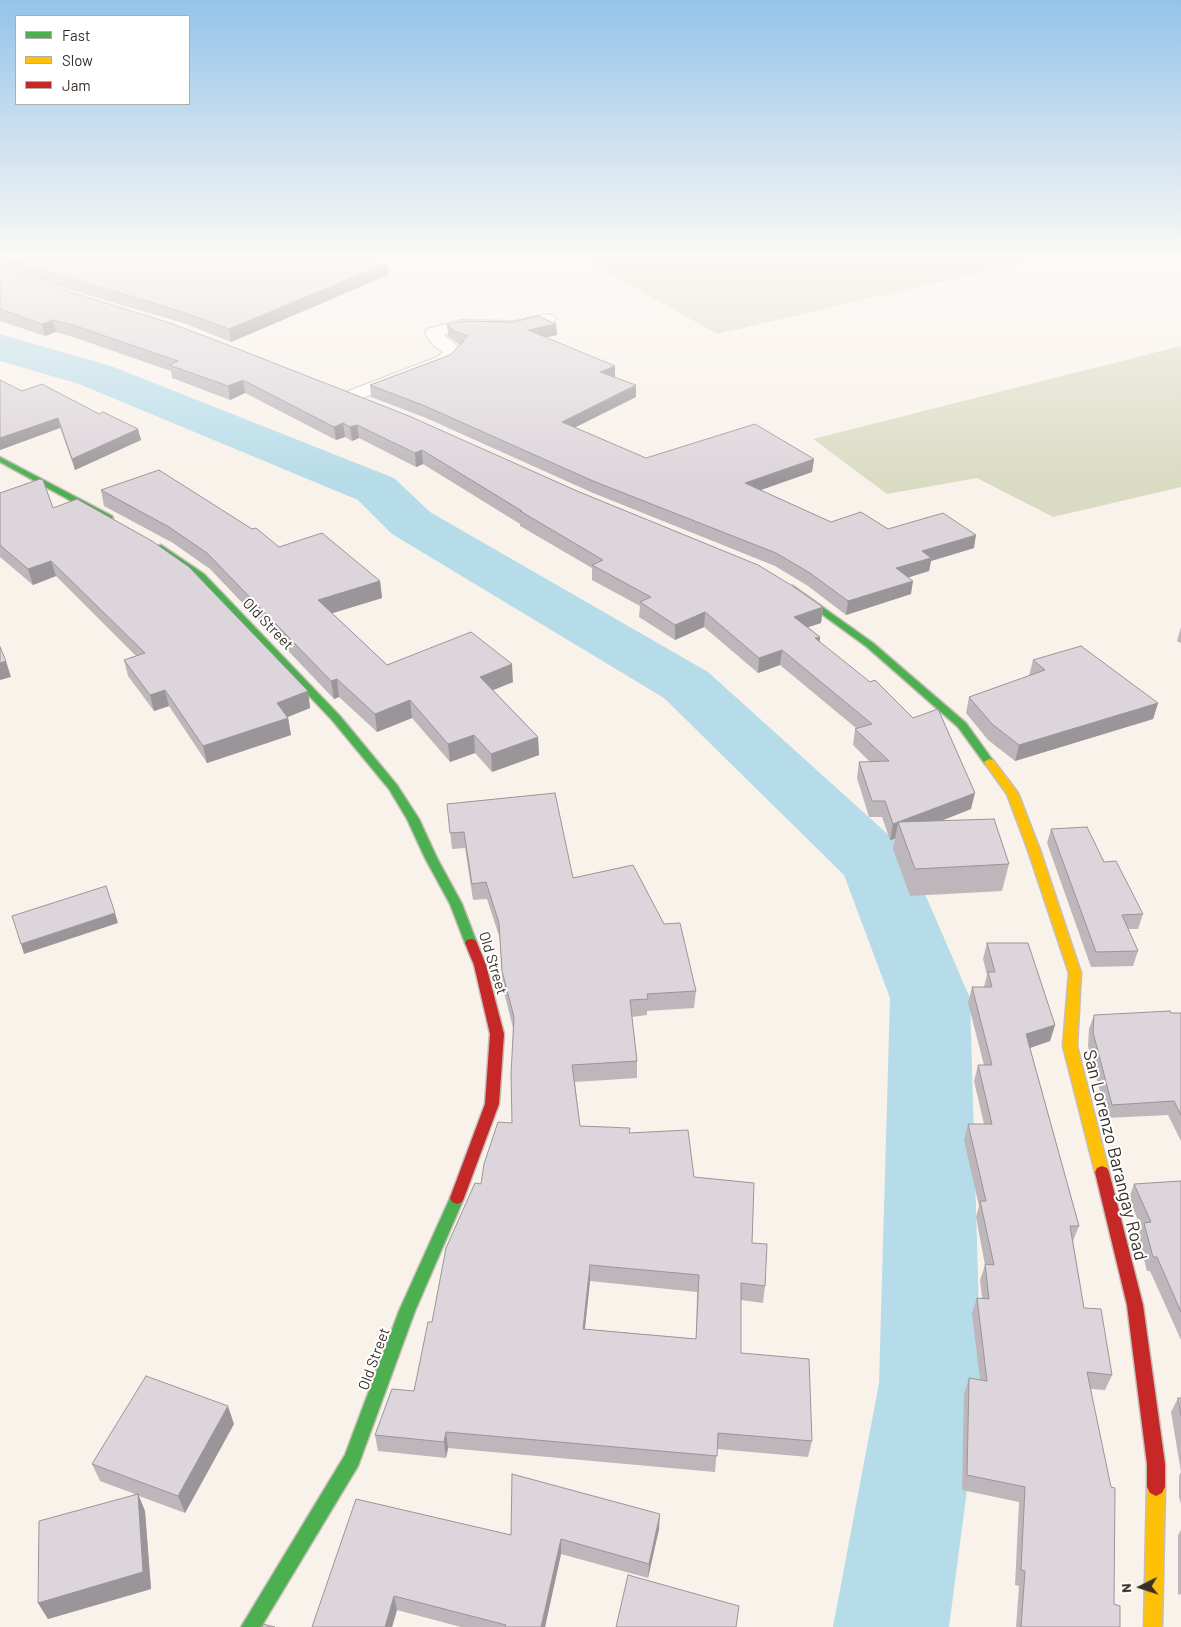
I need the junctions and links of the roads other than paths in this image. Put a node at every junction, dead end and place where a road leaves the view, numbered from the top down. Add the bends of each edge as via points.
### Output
1 (440, 331) edge
2 (345, 395) joint
3 (366, 404) edge
4 (0, 459) edge
5 (121, 525) edge
6 (147, 540) edge
7 (783, 583) edge
8 (250, 1627) edge
9 (1153, 1627) edge

1 - 2 street via 433,333 441,344 454,351 443,361
2 - 3 street
4 - 5 street
6 - 8 street, Old Street via 200,576 336,718 393,787 456,904 480,965 498,1034 492,1104 465,1180 407,1311 352,1460
7 - 9 street, San Lorenzo Barangay Road via 870,645 962,725 1012,793 1034,850 1075,973 1070,1046 1135,1305 1156,1464

